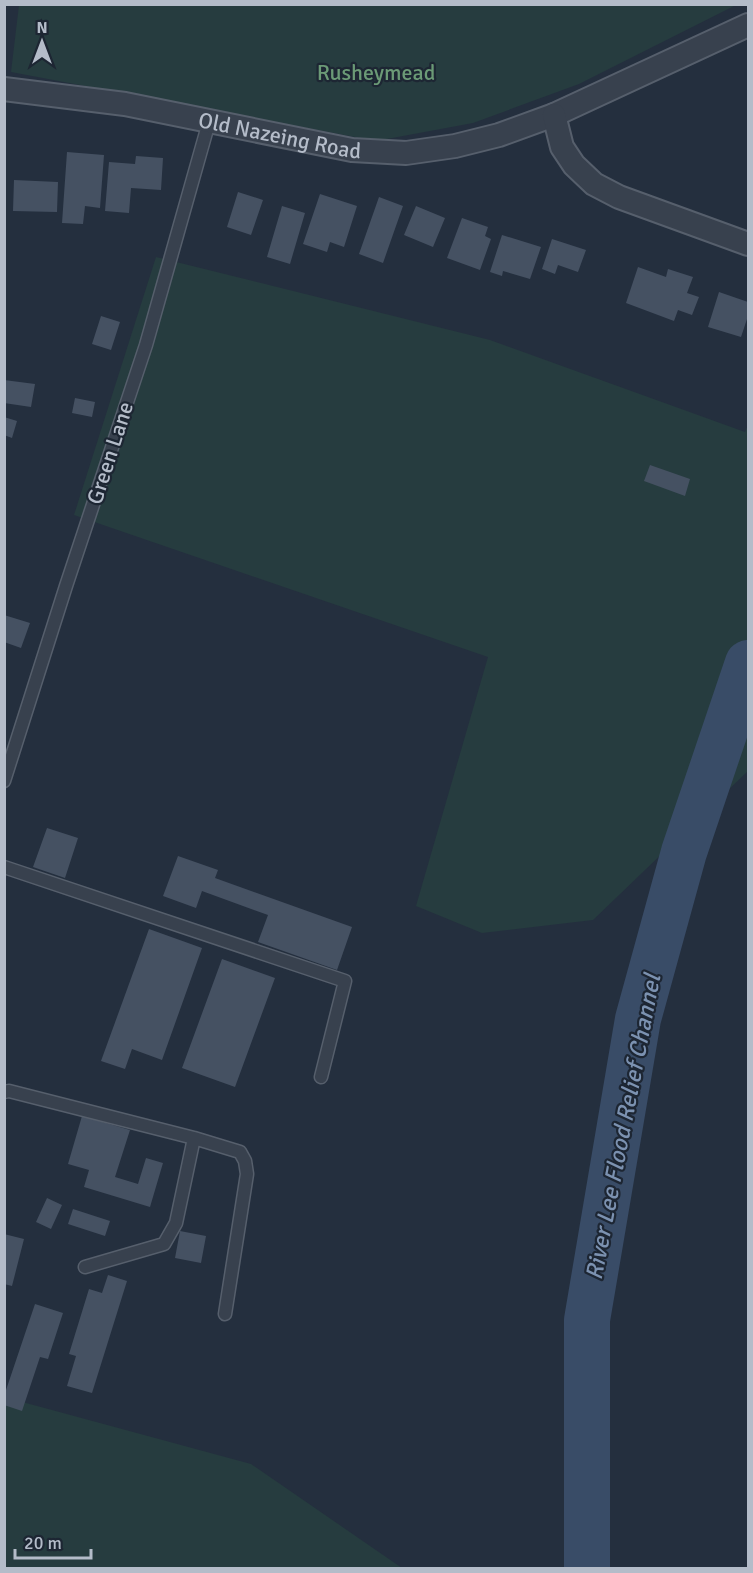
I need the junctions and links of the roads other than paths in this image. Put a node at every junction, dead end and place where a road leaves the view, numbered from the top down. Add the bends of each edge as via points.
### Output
1 (748, 25) edge
2 (4, 89) edge
3 (554, 115) junction
4 (208, 122) junction
5 (748, 244) edge
6 (4, 781) edge
7 (4, 867) edge
8 (321, 1077) dead end
9 (4, 1092) edge
10 (195, 1138) junction
11 (85, 1267) dead end
12 (225, 1314) dead end

1 - 3 street, Old Nazeing Road
2 - 4 street, Old Nazeing Road via 125,104
3 - 4 street, Old Nazeing Road via 455,146 406,153 352,150
3 - 5 street via 562,147 594,184 619,198
4 - 6 lane, Green Lane via 146,345
7 - 8 lane via 345,981
9 - 10 lane
10 - 11 lane via 176,1223 164,1244
10 - 12 lane via 240,1152 245,1161 247,1174

